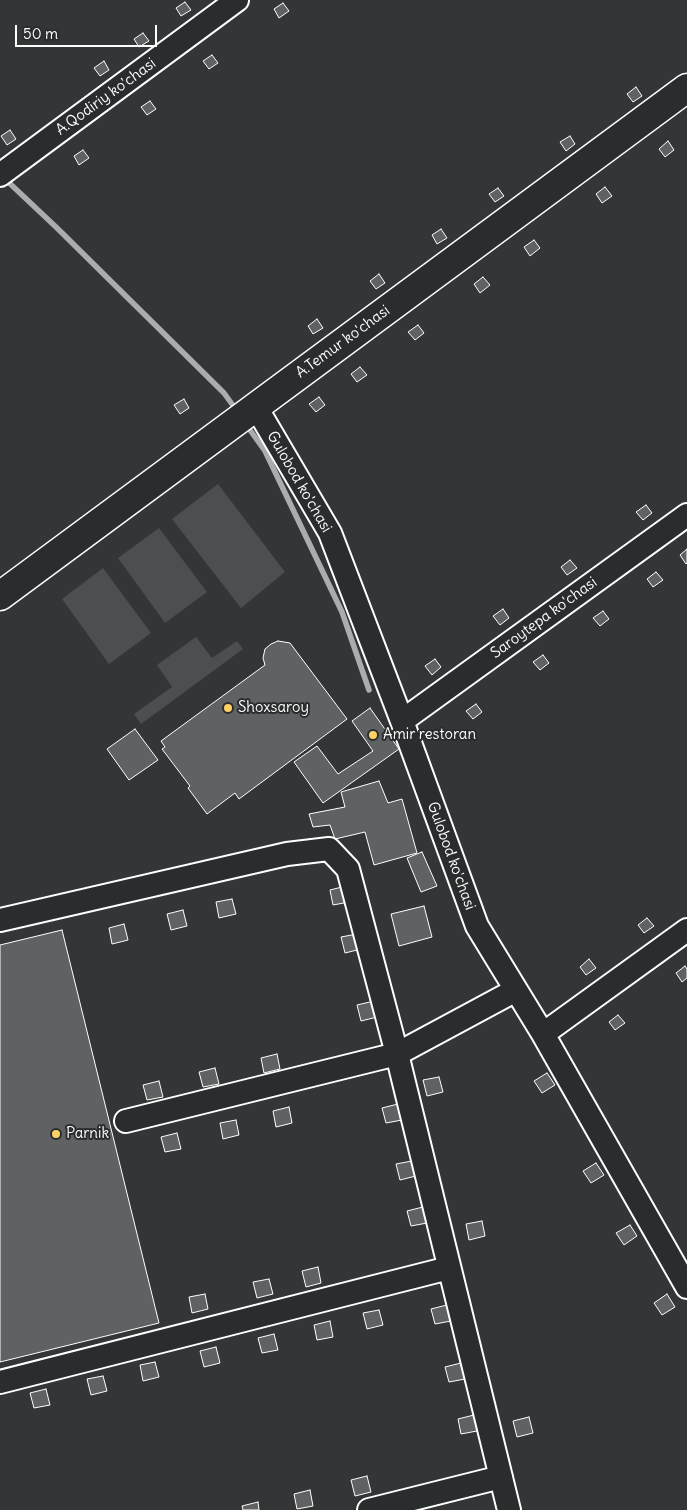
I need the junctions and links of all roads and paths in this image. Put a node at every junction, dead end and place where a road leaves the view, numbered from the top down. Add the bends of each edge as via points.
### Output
1 (237, 0) edge
2 (687, 88) edge
3 (0, 175) edge
4 (256, 407) junction
5 (687, 515) edge
6 (0, 596) edge
7 (402, 721) junction
8 (0, 920) edge
9 (687, 930) edge
10 (516, 990) junction
11 (543, 1034) junction
12 (397, 1054) junction
13 (126, 1121) dead end
14 (449, 1268) junction
15 (687, 1287) edge
16 (0, 1382) edge
17 (501, 1477) junction
18 (369, 1510) edge
19 (509, 1510) edge

1 - 3 street, A.Qodiriy ko'chasi
2 - 4 main road, A.Temur ko'chasi
4 - 6 main road, A.Temur ko'chasi
4 - 7 street, Gulobod ko'chasi via 330,533
5 - 7 street, Saroytepa ko'chasi
7 - 10 street, Gulobod ko'chasi via 477,926
8 - 12 street via 287,854 329,849 348,870
9 - 11 street
10 - 11 street, Gulobod ko'chasi
10 - 12 street
11 - 15 street, Gulobod ko'chasi
12 - 13 street
12 - 14 street
14 - 16 street
14 - 17 street
17 - 18 street
17 - 19 street

